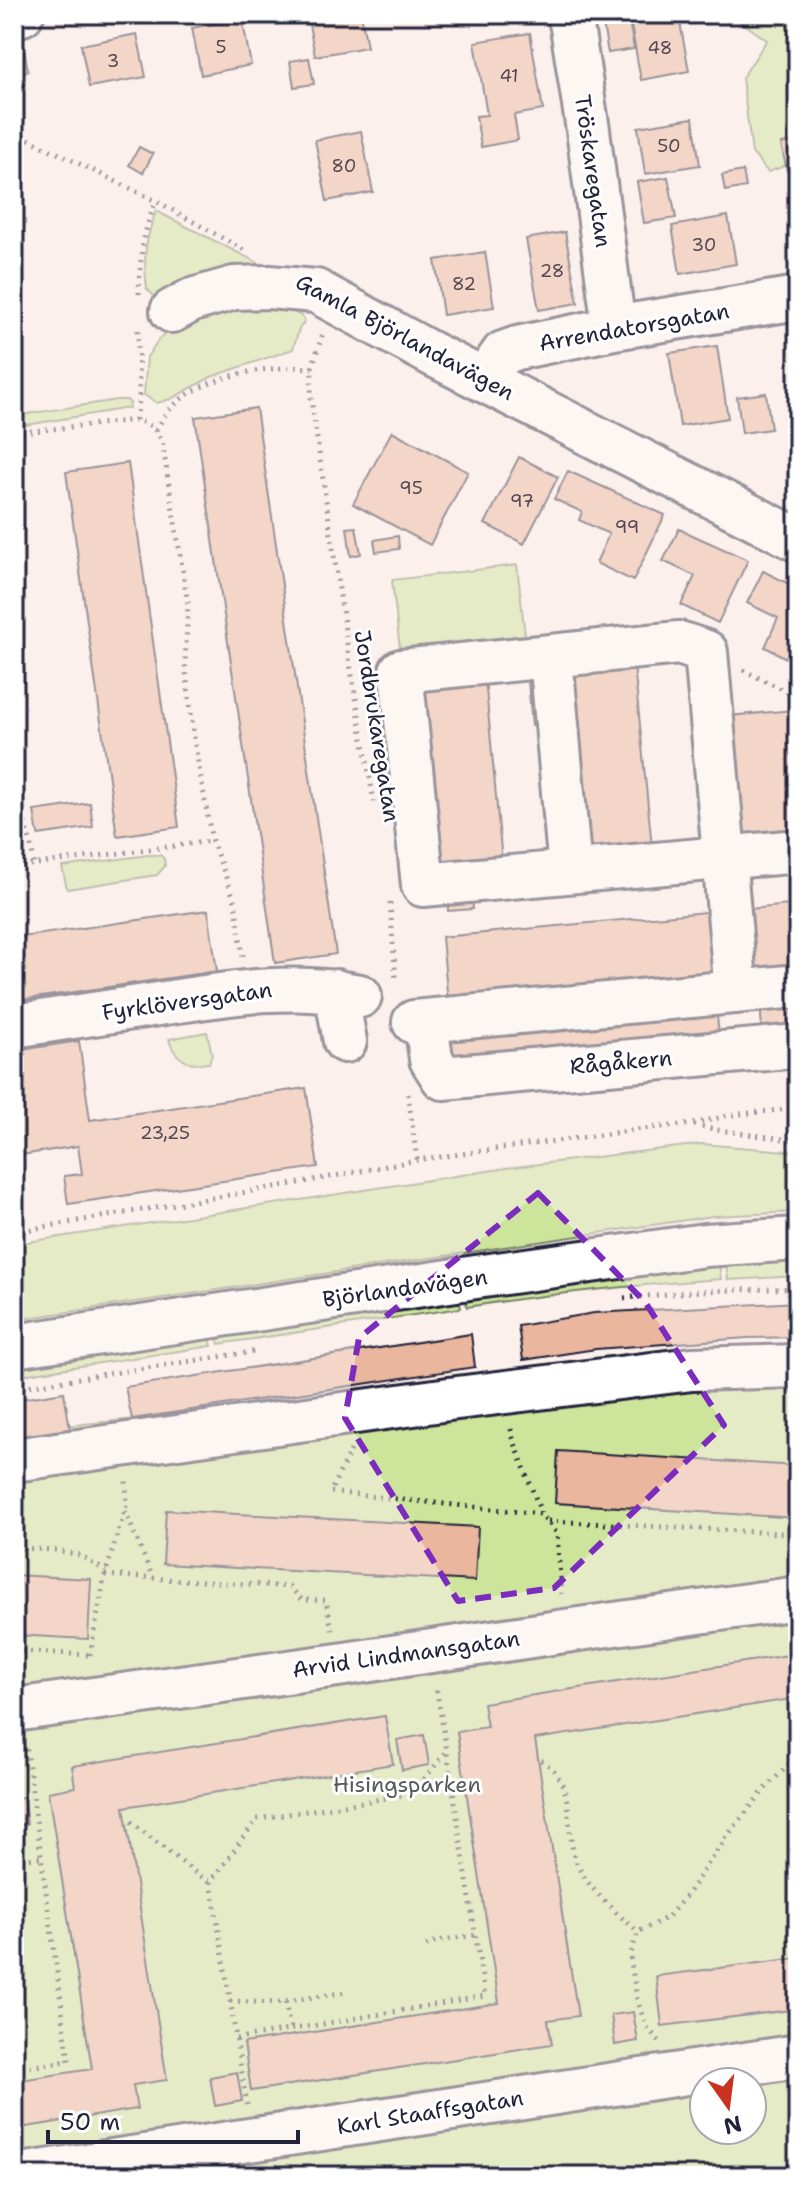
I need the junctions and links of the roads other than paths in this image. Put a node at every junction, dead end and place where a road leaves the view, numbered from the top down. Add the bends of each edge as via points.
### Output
1 (22, 14) edge
2 (569, 14) edge
3 (14, 16) edge
4 (798, 298) edge
5 (172, 311) dead end
6 (614, 328) junction
7 (484, 380) junction
8 (798, 540) edge
9 (551, 657) junction
10 (798, 851) edge
11 (723, 857) junction
12 (570, 871) junction
13 (798, 986) edge
14 (736, 992) junction
15 (387, 1004) junction
16 (14, 1026) edge
17 (345, 1041) dead end
18 (798, 1046) edge
19 (798, 1239) edge
20 (14, 1346) edge
21 (798, 1366) edge
22 (14, 1460) edge
23 (798, 1598) edge
24 (17, 1709) edge
25 (798, 2056) edge
26 (14, 2176) edge

1 - 3 street
2 - 6 street, Tröskaregatan
4 - 6 street, Arrendatorsgatan
5 - 7 street, Gamla Björlandavägen via 234,288 324,295
6 - 7 street, Arrendatorsgatan via 503,353
7 - 8 street, Gamla Björlandavägen
9 - 11 street via 679,643 706,652
9 - 12 street
9 - 12 street via 401,671 423,885
10 - 11 street
11 - 12 street
11 - 14 street
13 - 14 street, Fyrklöversgatan
14 - 15 street, Fyrklöversgatan
15 - 16 street, Fyrklöversgatan via 287,988
15 - 17 street
15 - 18 street, Rågåkern via 431,1059 425,1080
19 - 20 street, Björlandavägen via 705,1245
21 - 22 street via 692,1369
23 - 24 street, Arvid Lindmansgatan
25 - 26 street, Karl Staaffsgatan

